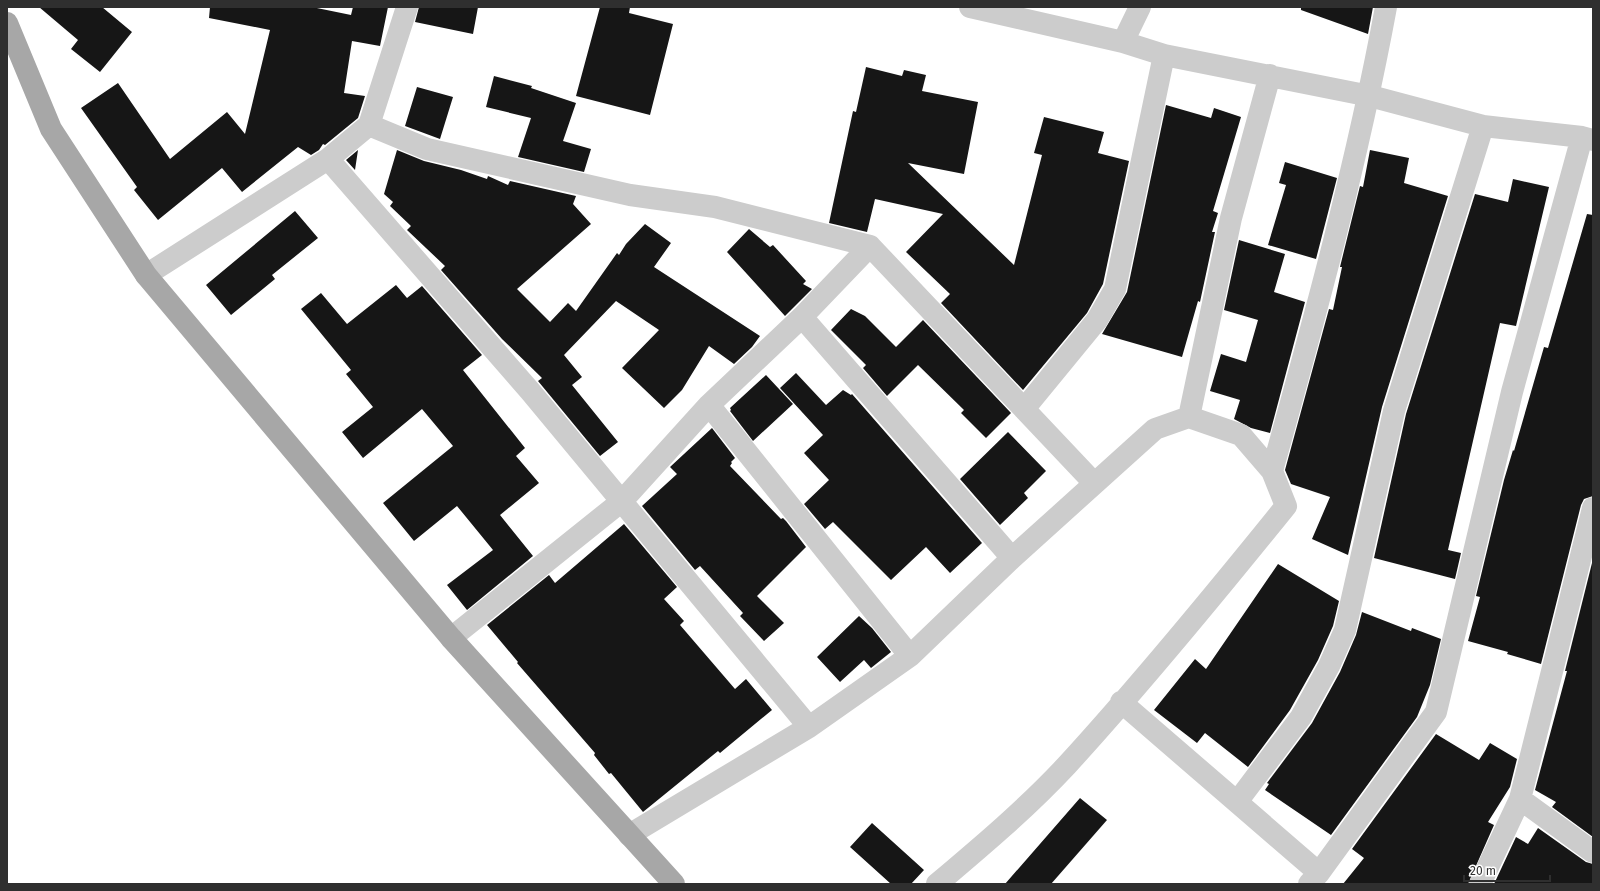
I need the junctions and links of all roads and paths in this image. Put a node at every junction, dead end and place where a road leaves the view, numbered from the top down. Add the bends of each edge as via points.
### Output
1 (406, 7) edge
2 (970, 7) edge
3 (1140, 7) edge
4 (1386, 7) edge
5 (7, 23) edge
6 (1123, 42) junction
7 (1164, 55) junction
8 (1270, 75) junction
9 (1370, 96) junction
10 (369, 126) junction
11 (1483, 126) junction
12 (1588, 138) edge
13 (328, 159) junction
14 (870, 246) junction
15 (146, 275) junction
16 (802, 317) junction
17 (709, 404) junction
18 (1024, 410) junction
19 (1190, 416) junction
20 (1272, 471) junction
21 (1094, 483) junction
22 (622, 501) junction
23 (1593, 508) edge
24 (1012, 558) junction
25 (452, 638) junction
26 (910, 656) junction
27 (1121, 702) junction
28 (809, 727) junction
29 (1520, 799) junction
30 (1237, 802) junction
31 (629, 835) junction
32 (1593, 852) edge
33 (1314, 879) edge
34 (674, 884) edge
35 (937, 884) edge
36 (1480, 884) edge

1 - 10 street
2 - 6 street
3 - 6 street
4 - 9 street
5 - 15 main road via 51,129
6 - 7 street
7 - 8 street
7 - 18 street via 1115,289 1098,320
8 - 9 street
8 - 19 street via 1231,218
9 - 11 street
9 - 20 street via 1326,276
10 - 13 street
10 - 14 street via 427,150 630,195 715,207
11 - 12 street
11 - 30 street via 1394,411 1345,630 1301,717
12 - 33 street via 1512,392 1436,712
13 - 15 street
13 - 22 street
14 - 16 street
14 - 18 street
15 - 25 main road
16 - 17 street
16 - 24 street
17 - 22 street
17 - 26 street
18 - 21 street
19 - 20 street via 1241,435
19 - 21 street via 1155,429
20 - 27 street via 1286,506 1218,591
21 - 24 street
22 - 25 street
22 - 28 street
23 - 29 street
24 - 26 street
25 - 31 main road
26 - 28 street
27 - 30 street
27 - 35 street via 1066,766 992,837
28 - 31 street
29 - 32 street
29 - 36 street
30 - 33 street
31 - 34 main road

